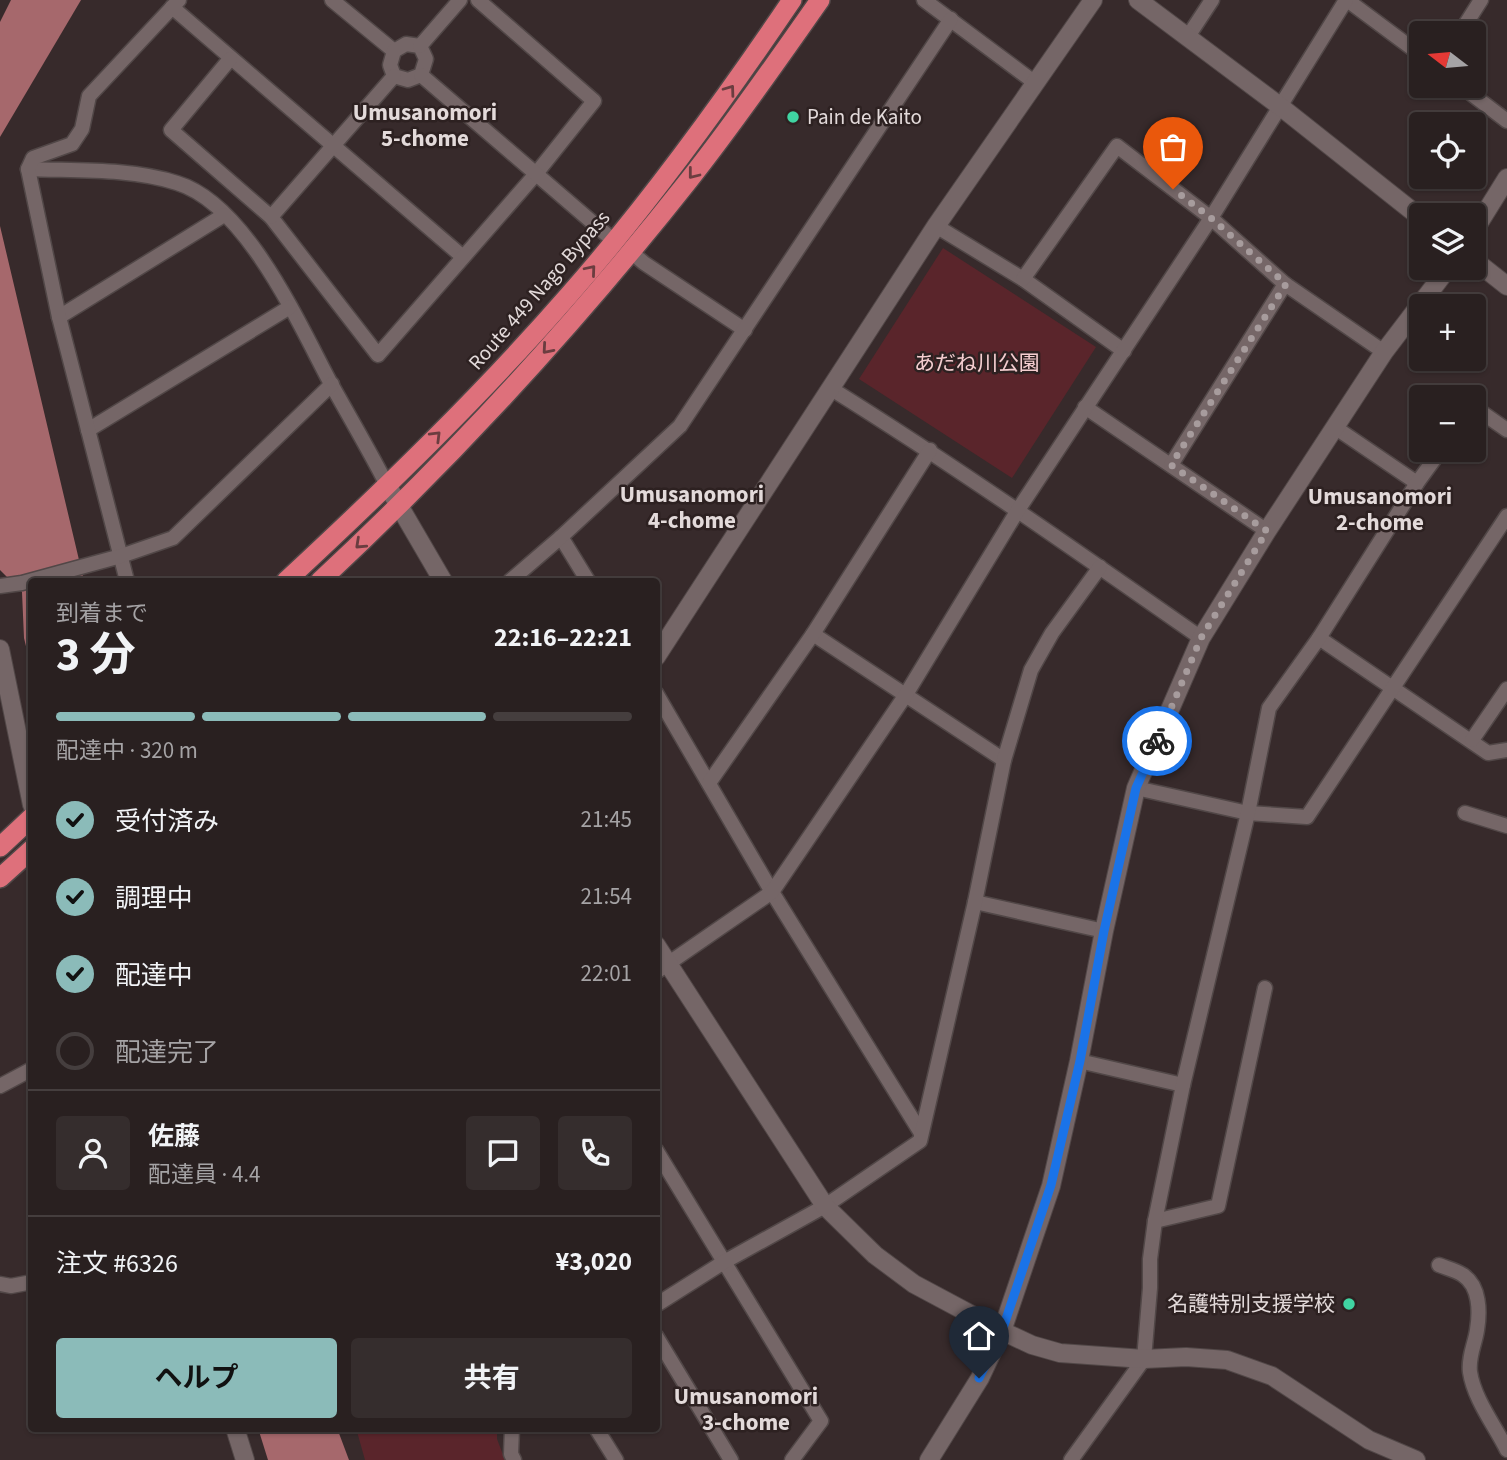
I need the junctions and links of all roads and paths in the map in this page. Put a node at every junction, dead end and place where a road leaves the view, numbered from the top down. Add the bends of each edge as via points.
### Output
1 (332, 0) edge
2 (460, 0) edge
3 (478, 0) edge
4 (792, 0) edge
5 (820, 0) edge
6 (924, 0) edge
7 (1093, 0) edge
8 (1138, 0) edge
9 (1212, 0) edge
10 (1347, 0) edge
11 (1481, 0) edge
12 (176, 4) edge
13 (951, 19) junction
14 (1468, 21) edge
15 (1187, 38) junction
16 (420, 46) junction
17 (1409, 46) edge
18 (394, 51) junction
19 (230, 59) junction
20 (421, 75) junction
21 (394, 76) junction
22 (1034, 82) junction
23 (1477, 98) edge
24 (1281, 107) junction
25 (1507, 121) edge
26 (333, 145) junction
27 (28, 169) junction
28 (535, 175) junction
29 (1507, 178) edge
30 (1409, 208) edge
31 (1486, 212) edge
32 (224, 215) junction
33 (271, 217) junction
34 (1211, 218) junction
35 (936, 226) junction
36 (622, 247) junction
37 (463, 257) junction
38 (1486, 269) edge
39 (1023, 279) junction
40 (1439, 280) edge
41 (1286, 284) junction
42 (1507, 286) edge
43 (290, 307) junction
44 (59, 317) junction
45 (745, 330) junction
46 (1124, 351) junction
47 (1384, 352) junction
48 (332, 384) junction
49 (830, 388) junction
50 (1085, 407) junction
51 (1486, 415) edge
52 (1336, 428) junction
53 (89, 430) junction
54 (1507, 430) edge
55 (930, 450) junction
56 (1432, 462) edge
57 (1171, 465) junction
58 (1417, 483) junction
59 (387, 485) junction
60 (399, 506) junction
61 (1018, 510) junction
62 (1507, 516) edge
63 (1267, 531) junction
64 (561, 537) junction
65 (121, 556) junction
66 (1100, 567) junction
67 (39, 578) edge
68 (126, 578) edge
69 (289, 578) edge
70 (323, 578) edge
71 (441, 578) edge
72 (513, 578) edge
73 (586, 578) edge
74 (28, 581) edge
75 (0, 586) edge
76 (813, 634) junction
77 (1201, 638) junction
78 (1320, 638) junction
79 (0, 649) edge
80 (660, 651) edge
81 (1393, 688) junction
82 (1507, 689) edge
83 (905, 696) junction
84 (660, 700) edge
85 (1472, 740) junction
86 (1507, 750) edge
87 (1004, 760) junction
88 (709, 783) junction
89 (28, 786) edge
90 (1136, 788) junction
91 (1248, 813) junction
92 (1465, 813) dead end
93 (28, 821) edge
94 (1507, 827) edge
95 (0, 847) edge
96 (28, 853) edge
97 (0, 878) edge
98 (772, 892) junction
99 (975, 902) junction
100 (1104, 931) junction
101 (662, 969) edge
102 (1265, 988) dead end
103 (1080, 1061) junction
104 (28, 1071) edge
105 (1183, 1085) junction
106 (0, 1086) edge
107 (921, 1133) junction
108 (660, 1157) edge
109 (825, 1206) junction
110 (1155, 1221) junction
111 (724, 1262) junction
112 (1438, 1265) dead end
113 (28, 1283) edge
114 (0, 1284) edge
115 (660, 1302) edge
116 (1002, 1331) junction
117 (660, 1343) edge
118 (1144, 1359) junction
119 (236, 1432) edge
120 (512, 1432) edge
121 (598, 1432) edge
122 (1507, 1450) edge
123 (245, 1460) edge
124 (514, 1460) edge
125 (616, 1460) edge
126 (731, 1460) edge
127 (792, 1460) edge
128 (929, 1460) edge
129 (1071, 1460) edge
130 (1416, 1460) edge

1 - 18 street
2 - 16 street
3 - 28 street via 594,102
36 -> 4 highway, Route 449 Nago Bypass
5 -> 36 highway, Route 449 Nago Bypass via 719,141
6 - 13 street
7 - 22 street
8 - 15 street
9 - 15 street
10 - 17 street
10 - 24 street
11 - 14 street
12 - 19 street
12 - 27 street via 89,96 82,129 72,144 33,158
13 - 22 street
13 - 45 street
15 - 24 street
16 - 18 street via 406,44
16 - 20 street via 426,59
18 - 21 street via 390,65
19 - 26 street
19 - 33 street via 171,130
20 - 21 street via 408,80
20 - 28 street
21 - 26 street
22 - 35 street
23 - 25 street
24 - 30 street
24 - 34 street
26 - 33 street
26 - 37 street
27 - 32 street via 143,175 179,183 201,194
27 - 44 street
28 - 36 street
28 - 37 street
29 - 31 street
32 - 43 street via 247,237
32 - 44 street
33 - 37 street via 378,355
34 - 39 street via 1117,146
34 - 41 street
34 - 46 street
35 - 39 street
35 - 49 street
36 - 45 street
59 -> 36 highway, Route 449 Nago Bypass
36 -> 60 highway, Route 449 Nago Bypass via 517,384
38 - 42 street
39 - 46 street
40 - 47 street
41 - 47 street
41 - 57 street
43 - 48 street
43 - 53 street
44 - 53 street
45 - 64 street via 680,426
46 - 50 street
47 - 52 street
48 - 59 street
48 - 65 street via 173,538
49 - 55 street
49 - 80 street
50 - 57 street
50 - 61 street
51 - 54 street
52 - 58 street
52 - 63 street
53 - 65 street
55 - 61 street
55 - 76 street
56 - 58 street
57 - 63 street
58 - 78 street
59 - 60 street
59 - 69 highway, Route 449 Nago Bypass
60 -> 70 highway, Route 449 Nago Bypass
60 - 71 street
61 - 66 street
61 - 83 street
62 - 81 street
63 - 77 street
64 - 72 street
64 - 73 street
65 - 67 street
65 - 68 street
66 - 77 street
66 - 87 street via 1031,670
74 - 75 street
76 - 83 street
76 - 88 street
77 - 90 street
78 - 81 street
78 - 91 street via 1269,708
79 - 89 street
81 - 85 street
81 - 91 street via 1307,817
82 - 85 street
83 - 87 street
83 - 98 street
84 - 88 street
85 - 86 street via 1488,753
87 - 99 street
88 - 98 street
90 - 91 street
90 - 100 street
91 - 105 street
92 - 94 street
93 - 95 highway
96 - 97 highway
98 - 101 street
98 - 107 street
99 - 100 street
99 - 107 street
100 - 103 street
101 - 109 street
102 - 110 street via 1218,1206
103 - 105 street
103 - 116 street via 1051,1185
104 - 106 street
105 - 110 street
107 - 109 street via 920,1141
108 - 111 street
109 - 111 street
109 - 116 street via 875,1255 914,1284
110 - 118 street
111 - 115 street
111 - 127 street via 821,1421
112 - 122 street via 1465,1276 1475,1289 1479,1306 1469,1369
113 - 114 street
116 - 118 street via 1060,1353
116 - 128 street
117 - 126 street
118 - 129 street
118 - 130 street via 1227,1360 1272,1376 1369,1440
119 - 123 street
120 - 124 street
121 - 125 street

